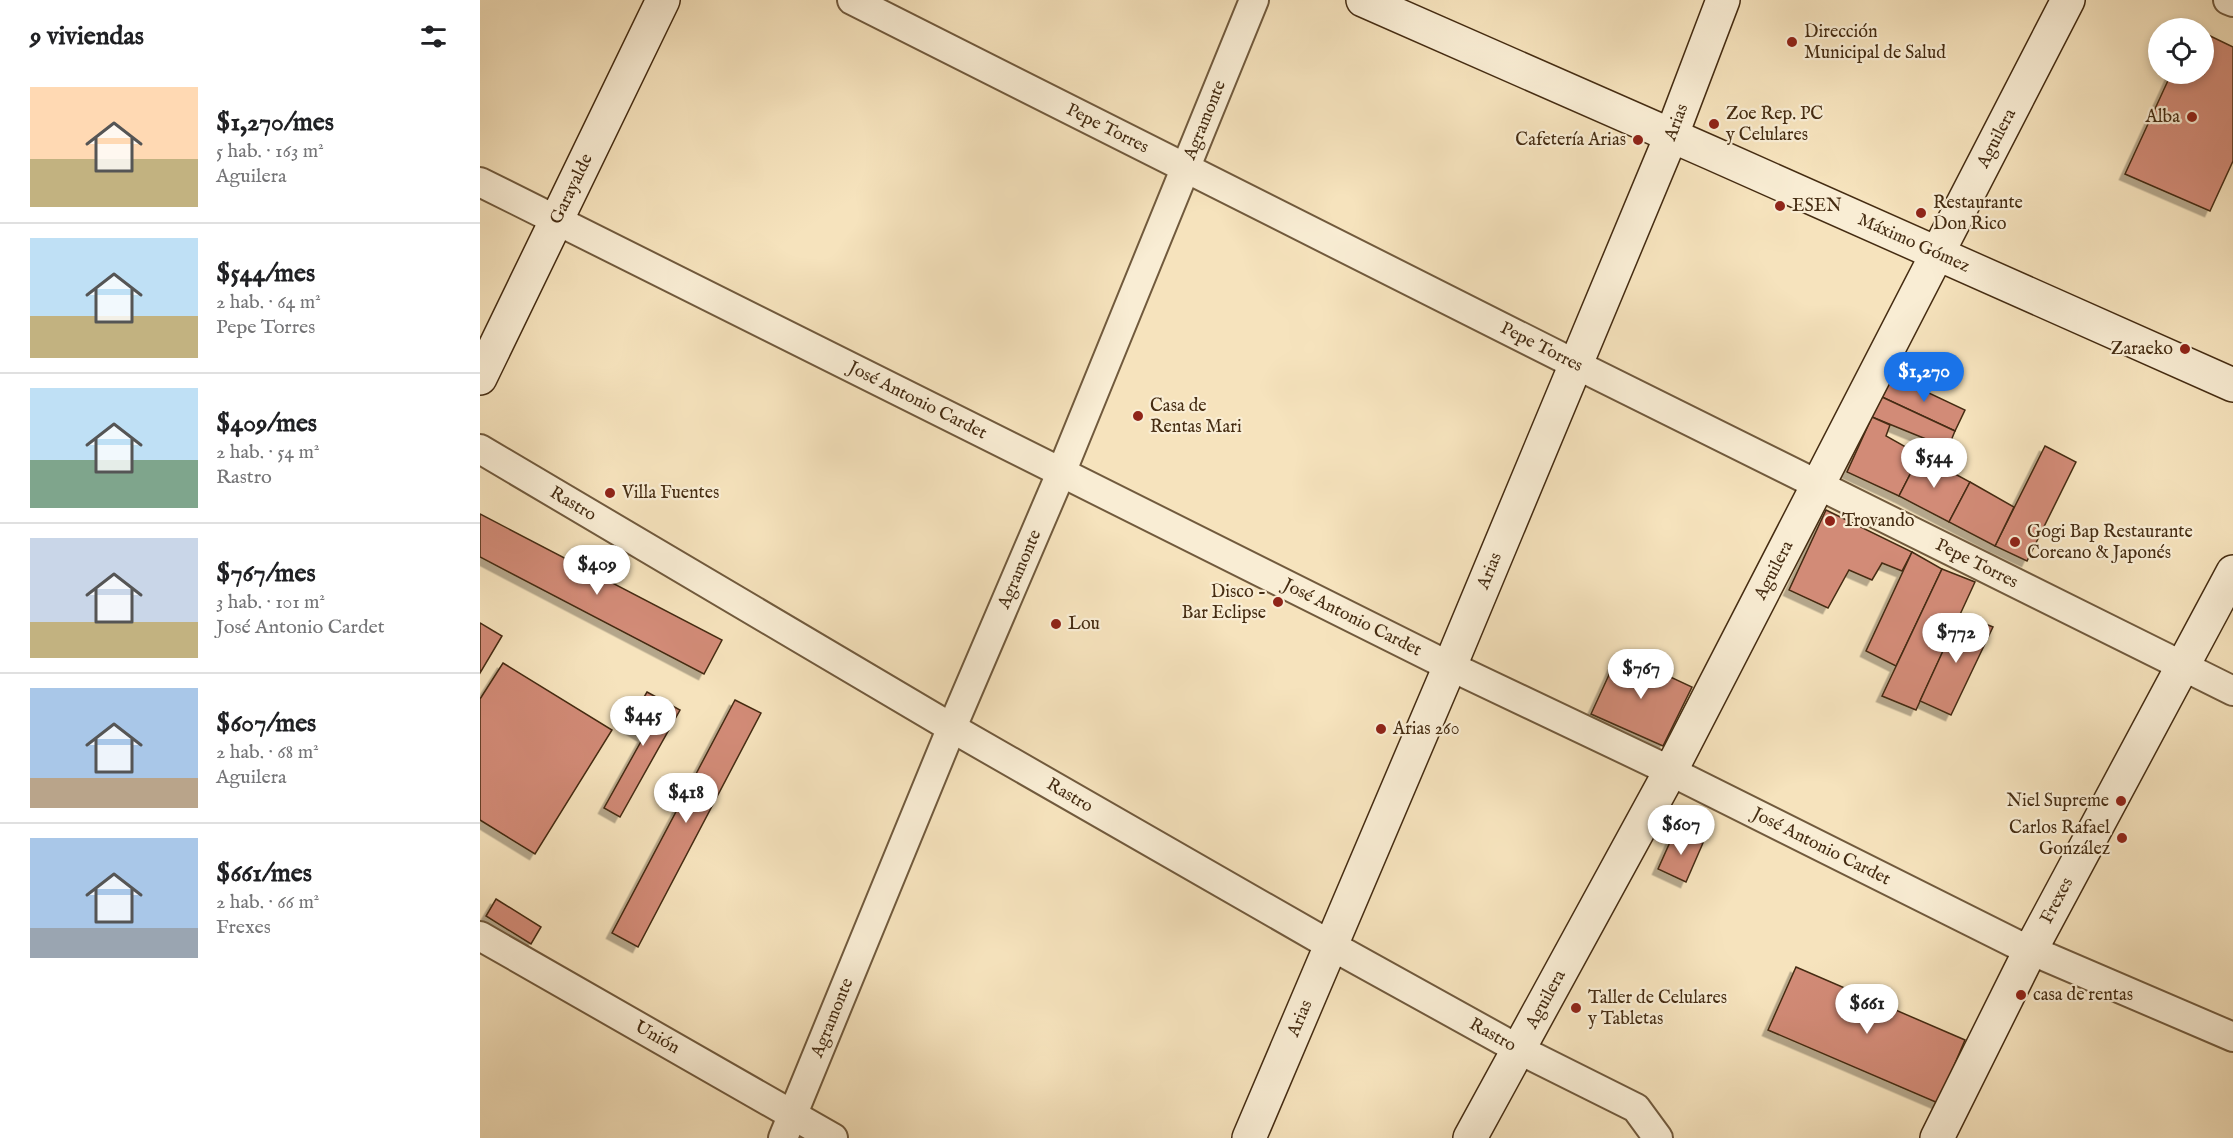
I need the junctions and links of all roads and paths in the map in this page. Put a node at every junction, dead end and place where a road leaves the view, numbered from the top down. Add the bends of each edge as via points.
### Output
1 (663, 0) edge
2 (852, 0) edge
3 (1254, 0) edge
4 (1363, 0) edge
5 (1723, 0) edge
6 (2068, 0) edge
7 (2228, 0) edge
8 (2233, 2) edge
9 (1672, 134) junction
10 (1185, 166) junction
11 (480, 182) edge
12 (558, 219) junction
13 (1935, 254) junction
14 (1575, 364) junction
15 (480, 378) edge
16 (2233, 385) edge
17 (480, 449) edge
18 (1062, 473) junction
19 (1819, 484) junction
20 (2233, 572) edge
21 (1450, 666) junction
22 (2183, 666) junction
23 (2233, 691) edge
24 (952, 728) junction
25 (1670, 771) junction
26 (480, 936) edge
27 (1332, 946) junction
28 (2030, 951) junction
29 (2233, 1037) edge
30 (1518, 1049) junction
31 (787, 1126) edge
32 (833, 1138) edge
33 (1249, 1138) edge
34 (1470, 1138) edge
35 (1658, 1138) edge
36 (1937, 1138) edge

1 - 12 street, Garayalde
2 - 10 street, Pepe Torres
3 - 10 street, Agramonte
4 - 9 street, Máximo Gómez
5 - 9 street, Arias
6 - 13 street, Aguilera
7 - 8 street
9 - 13 street, Máximo Gómez
9 - 14 street, Arias
10 - 14 street, Pepe Torres
10 - 18 street, Agramonte
11 - 12 street, José Antonio Cardet
12 - 15 street, Garayalde
12 - 18 street, José Antonio Cardet
13 - 16 street, Máximo Gómez
13 - 19 street, Aguilera
14 - 19 street, Pepe Torres
14 - 21 street, Arias
17 - 24 street, Rastro
18 - 21 street, José Antonio Cardet
18 - 24 street, Agramonte
19 - 22 street, Pepe Torres
19 - 25 street, Aguilera
20 - 22 street, Frexes
21 - 25 street, José Antonio Cardet
21 - 27 street, Arias
22 - 23 street, Pepe Torres
22 - 28 street, Frexes
24 - 27 street, Rastro
24 - 31 street, Agramonte
25 - 28 street, José Antonio Cardet
25 - 30 street, Aguilera
26 - 31 street, Unión
27 - 30 street, Rastro
27 - 33 street, Arias
28 - 29 street, José Antonio Cardet
28 - 36 street, Frexes
30 - 34 street, Aguilera
30 - 35 street, Rastro via 1636,1108
31 - 32 street, Unión

